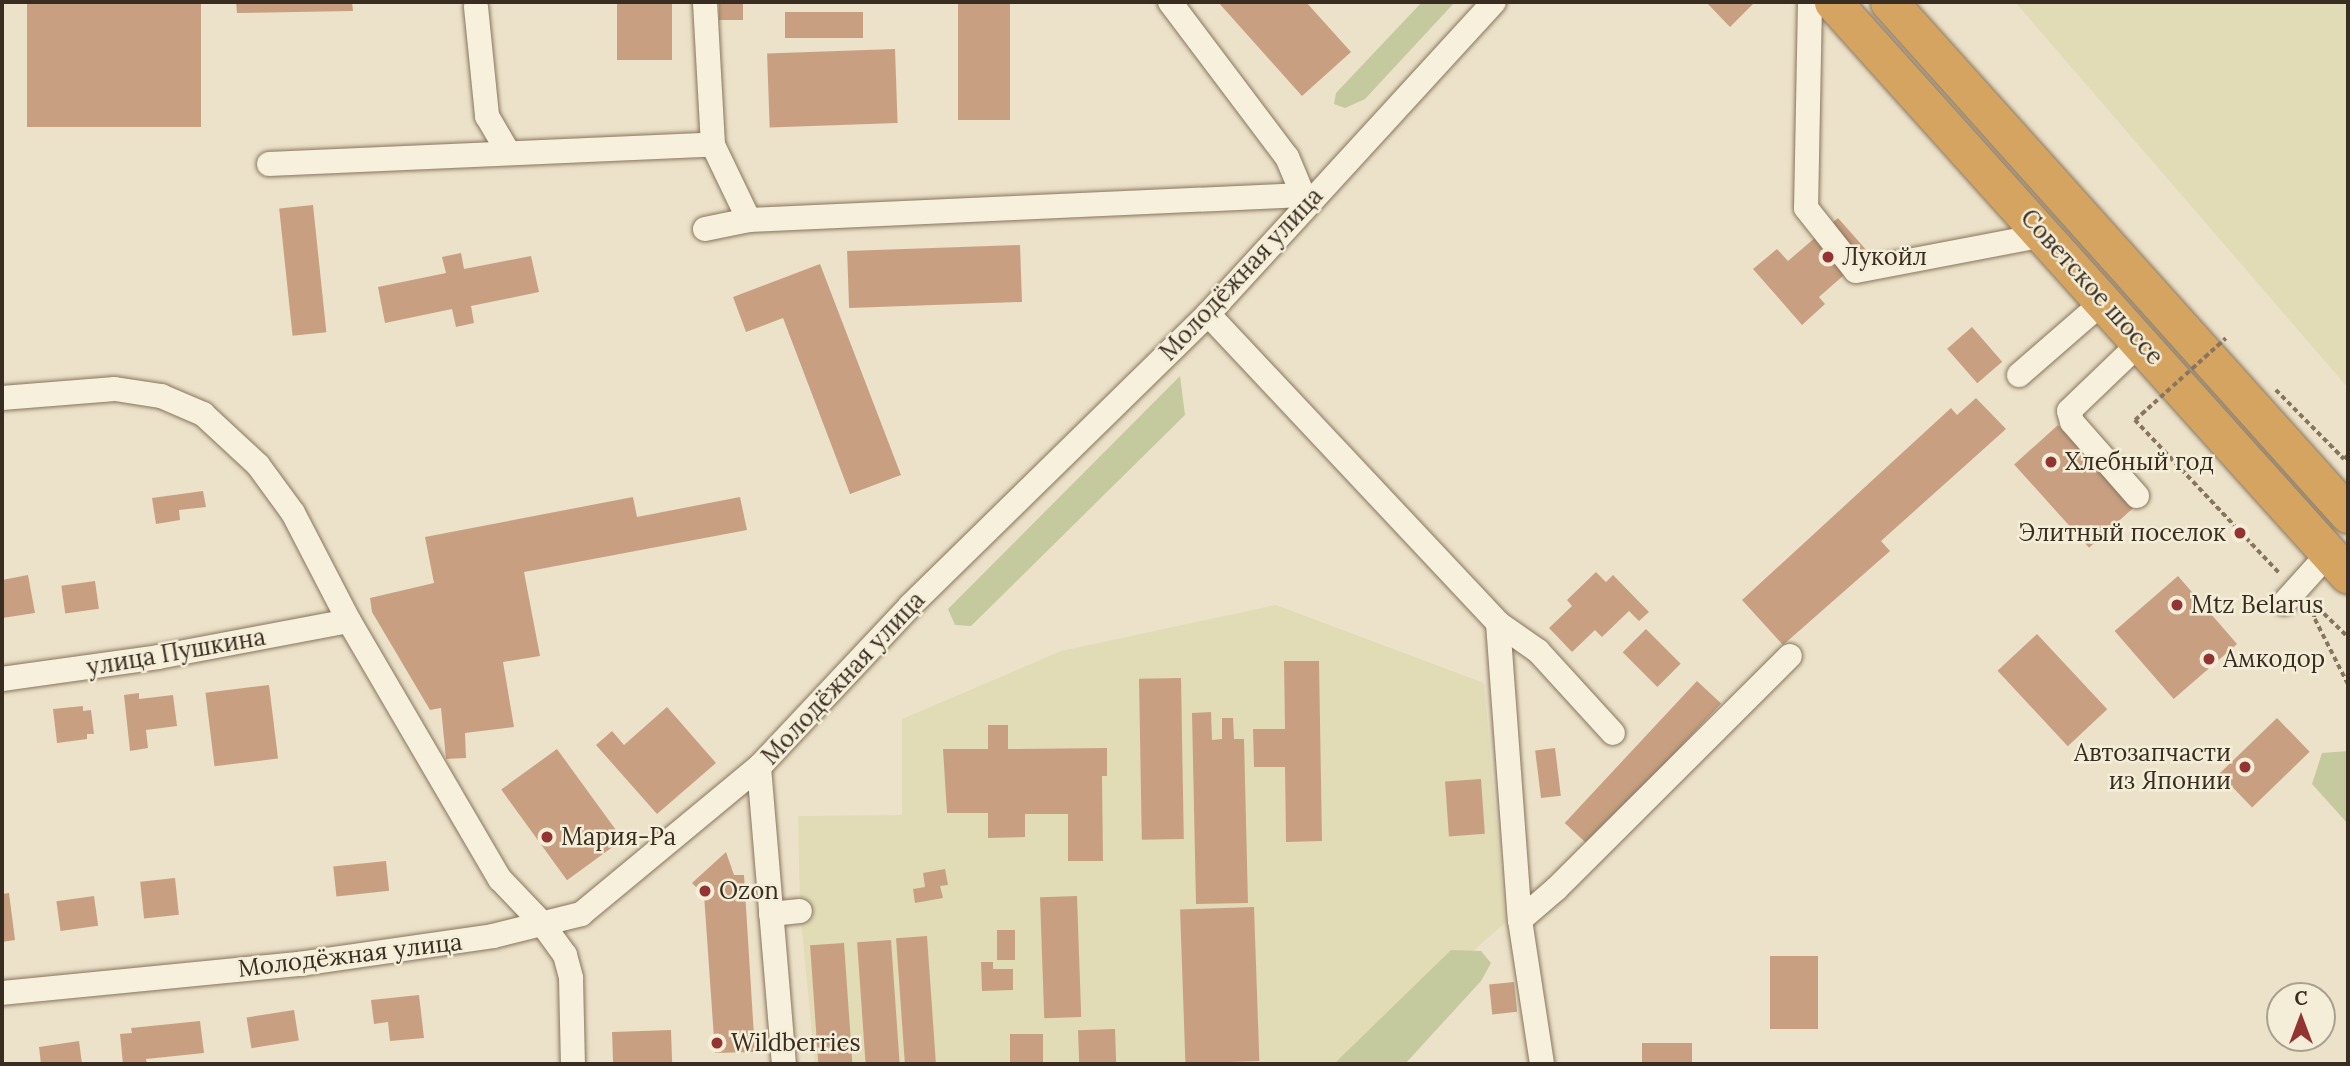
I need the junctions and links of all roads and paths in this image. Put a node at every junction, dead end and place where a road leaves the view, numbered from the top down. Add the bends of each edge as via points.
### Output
1 (705, 2) edge
2 (1170, 2) edge
3 (1494, 2) edge
4 (1810, 2) edge
5 (1833, 2) edge
6 (1889, 2) edge
7 (477, 7) dead end
8 (713, 145) junction
9 (508, 152) junction
10 (269, 164) dead end
11 (1309, 196) junction
12 (749, 220) junction
13 (705, 229) dead end
14 (2045, 235) junction
15 (2104, 300) junction
16 (1208, 314) junction
17 (2226, 338) dead end
18 (2141, 342) junction
19 (2019, 375) dead end
20 (2270, 383) dead end
21 (2, 398) edge
22 (2348, 454) edge
23 (2137, 496) dead end
24 (2348, 514) edge
25 (2313, 583) edge
26 (349, 621) junction
27 (1498, 623) junction
28 (2348, 637) edge
29 (1790, 656) dead end
30 (2, 679) edge
31 (2348, 684) edge
32 (1613, 733) dead end
33 (759, 767) junction
34 (800, 911) dead end
35 (771, 914) junction
36 (1520, 920) junction
37 (541, 922) junction
38 (2, 993) edge
39 (573, 1064) edge
40 (784, 1064) edge
41 (1542, 1064) edge

1 - 8 street
2 - 11 street via 1287,157
3 - 11 street, Молодёжная улица
4 - 14 street via 1806,208 1856,271
5 - 14 highway, Советское шоссе
6 - 24 highway, Советское шоссе
7 - 9 street via 486,116
8 - 9 street
8 - 12 street
9 - 10 street
11 - 12 street
11 - 16 street, Молодёжная улица
12 - 13 street
14 - 15 highway, Советское шоссе
15 - 18 highway, Советское шоссе
15 - 19 street
16 - 27 street
16 - 33 street, Молодёжная улица via 910,606
17 - 25 path, bridge via 2135,420
18 - 23 street via 2068,411 2072,422
18 - 25 highway, Советское шоссе
20 - 22 path via 2344,458
21 - 26 street via 115,389 161,396 203,414 258,465 293,513
25 - 28 path
25 - 31 path via 2315,619
26 - 30 street, улица Пушкина via 158,657
26 - 37 street via 500,879
27 - 32 street via 1538,652
27 - 36 street
29 - 36 street
33 - 35 street
33 - 37 street, Молодёжная улица via 582,914
34 - 35 street
35 - 40 street
36 - 41 street
37 - 38 street, Молодёжная улица via 493,936 299,964
37 - 39 street via 565,955 571,978

